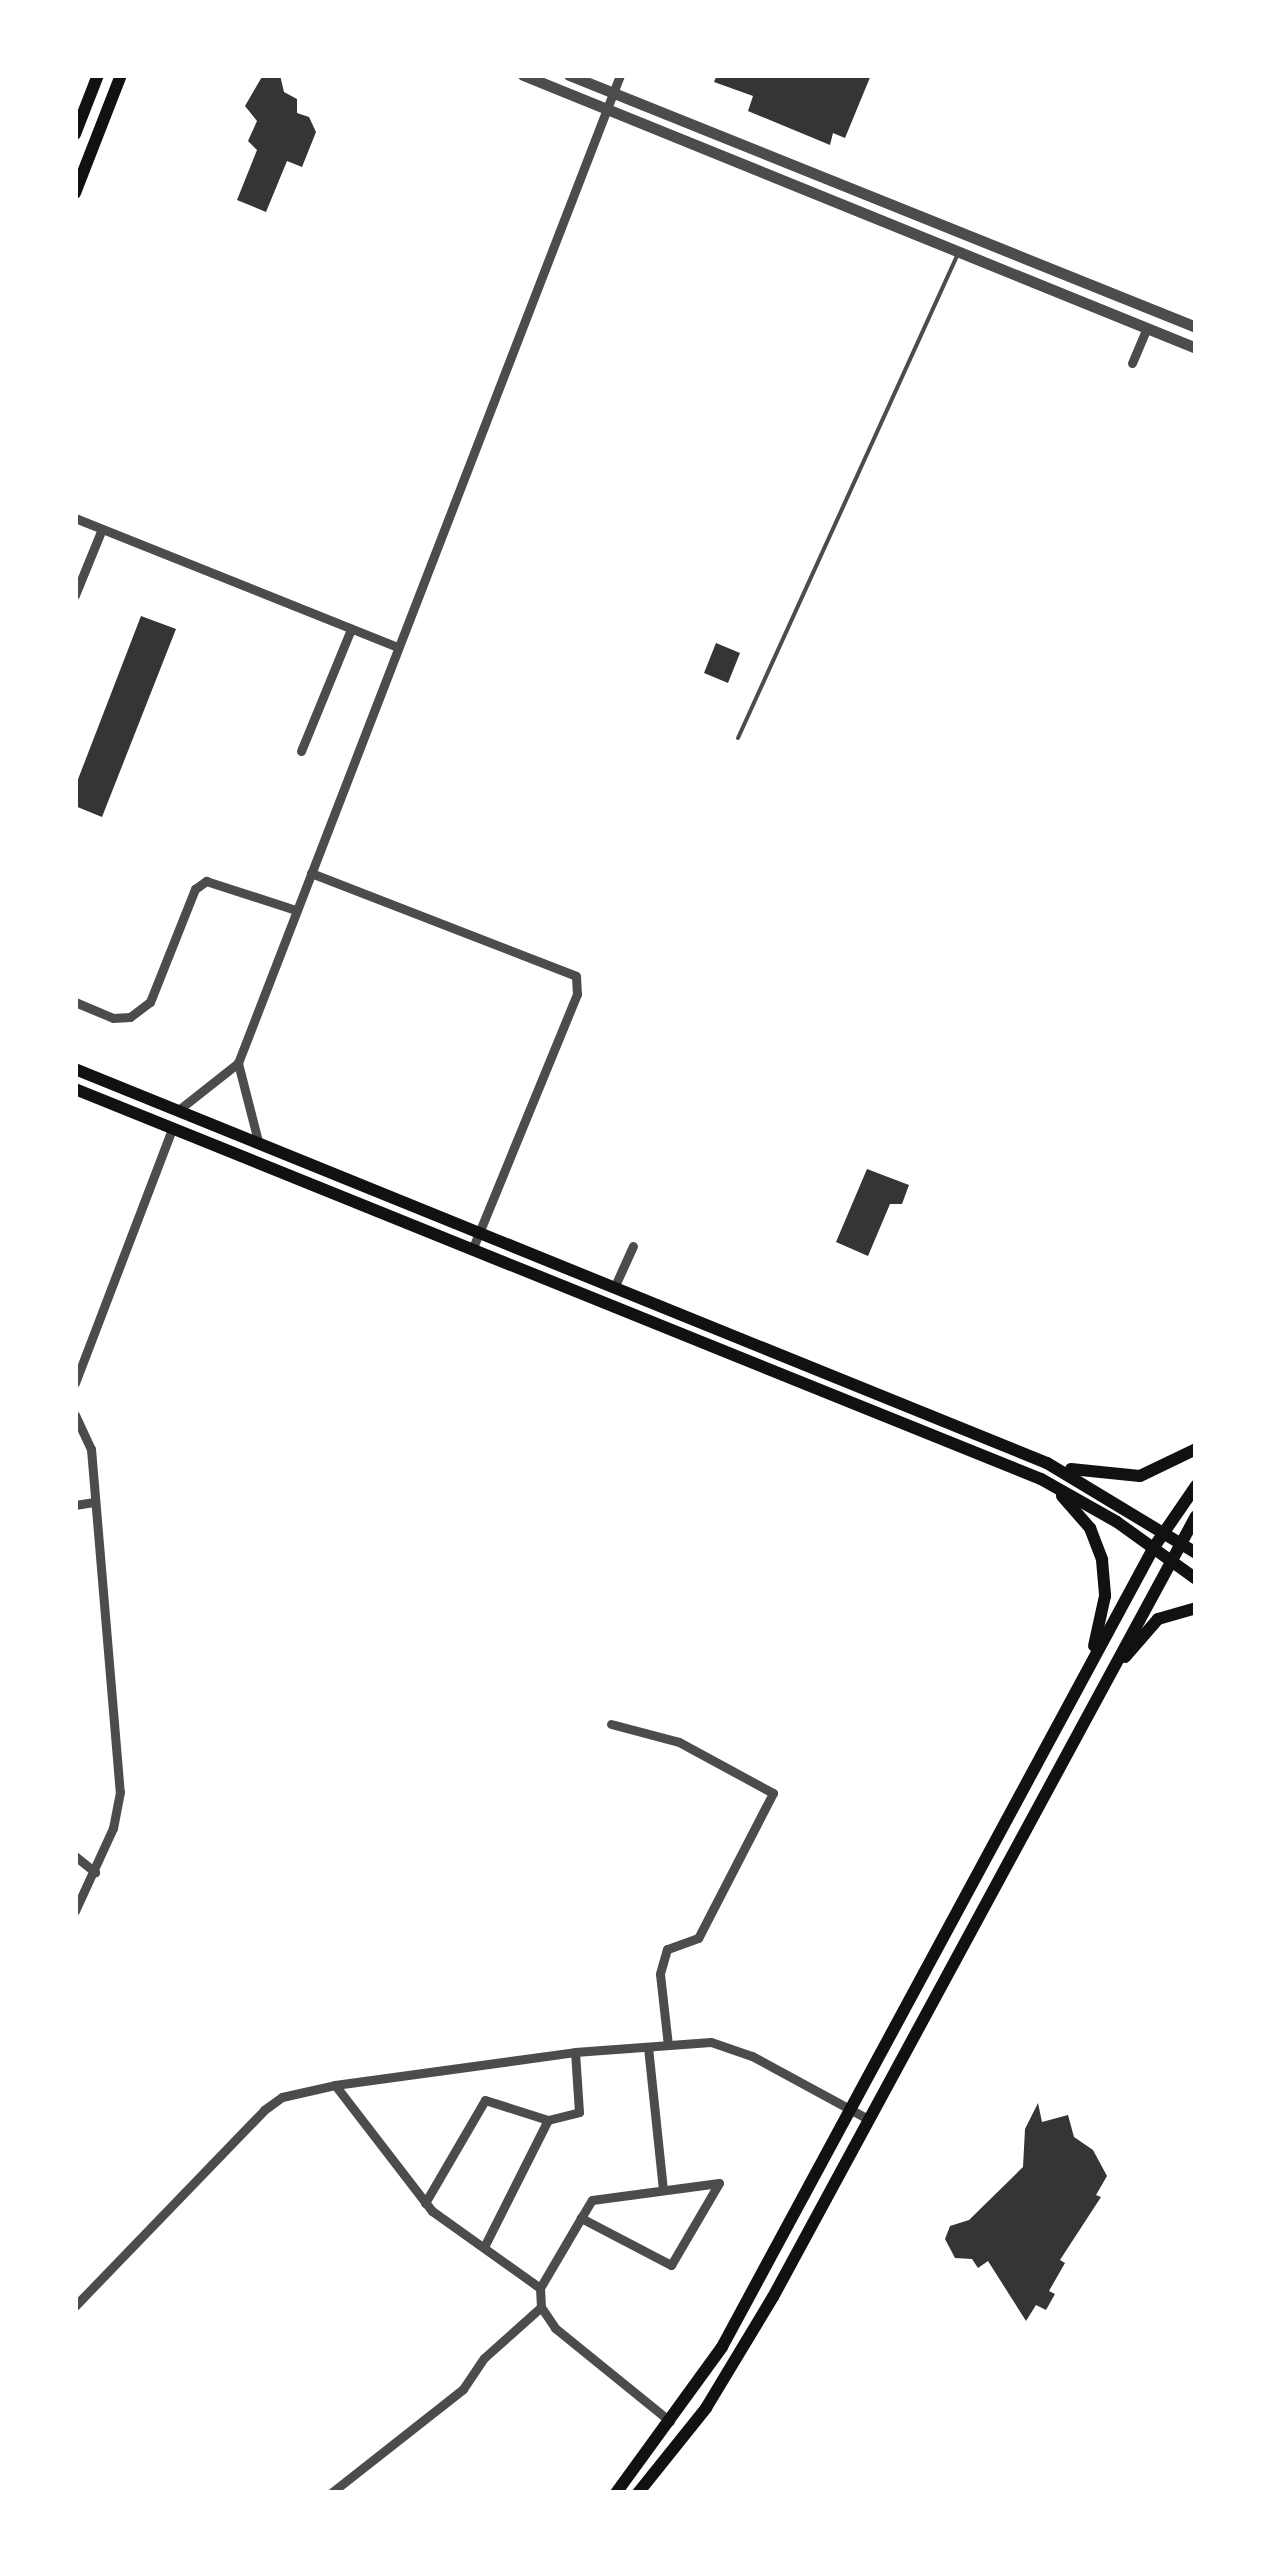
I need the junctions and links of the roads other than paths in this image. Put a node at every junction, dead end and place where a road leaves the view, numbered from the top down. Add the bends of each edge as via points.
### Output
1 (98, 75) edge
2 (121, 75) edge
3 (523, 75) edge
4 (570, 75) edge
5 (620, 75) edge
6 (614, 93) junction
7 (607, 109) junction
8 (75, 134) edge
9 (75, 193) edge
10 (959, 252) junction
11 (1196, 327) edge
12 (1146, 328) junction
13 (1196, 348) edge
14 (1132, 363) dead end
15 (75, 518) edge
16 (102, 529) junction
17 (75, 596) edge
18 (351, 629) junction
19 (398, 647) junction
20 (738, 738) dead end
21 (301, 751) dead end
22 (311, 873) junction
23 (296, 910) junction
24 (75, 1002) edge
25 (238, 1063) junction
26 (75, 1069) edge
27 (75, 1088) edge
28 (181, 1108) junction
29 (173, 1127) junction
30 (258, 1141) junction
31 (476, 1231) junction
32 (633, 1246) dead end
33 (473, 1248) junction
34 (614, 1288) junction
35 (75, 1382) edge
36 (75, 1415) edge
37 (1196, 1449) edge
38 (1047, 1463) junction
39 (1040, 1479) junction
40 (1196, 1486) edge
41 (95, 1502) junction
42 (75, 1505) edge
43 (1196, 1516) edge
44 (1164, 1530) junction
45 (1180, 1541) junction
46 (1154, 1547) junction
47 (1196, 1552) edge
48 (1170, 1558) junction
49 (1196, 1579) edge
50 (1196, 1608) edge
51 (1086, 1673) junction
52 (1105, 1682) junction
53 (611, 1724) dead end
54 (75, 1856) edge
55 (95, 1872) junction
56 (75, 1911) edge
57 (668, 2045) junction
58 (648, 2047) junction
59 (575, 2052) junction
60 (335, 2084) junction
61 (846, 2108) junction
62 (868, 2119) junction
63 (548, 2120) junction
64 (664, 2188) junction
65 (425, 2203) junction
66 (582, 2218) junction
67 (484, 2247) junction
68 (540, 2288) junction
69 (75, 2306) edge
70 (542, 2307) junction
71 (672, 2422) junction
72 (331, 2493) edge
73 (616, 2493) edge
74 (638, 2493) edge

1 - 8 main road
2 - 9 main road
3 - 7 street
4 - 6 street
5 - 6 street
6 - 7 street
6 - 11 street
7 - 10 street
7 - 19 street
10 - 12 street
10 - 20 lane
12 - 13 street
12 - 14 street
15 - 16 street
16 - 17 street
16 - 18 street
18 - 19 street
18 - 21 street
19 - 22 street
22 - 23 street
22 - 31 street via 576,976 576,994
23 - 24 street via 206,881 195,889 150,1002 130,1017 113,1018
23 - 25 street
25 - 28 street
25 - 30 street
26 - 28 main road
27 - 29 main road
28 - 30 main road
29 - 33 main road
29 - 35 street
30 - 31 main road
31 - 33 street
31 - 34 main road
32 - 34 street
33 - 39 main road
34 - 38 main road
36 - 41 street via 92,1449
37 - 38 main road via 1140,1476
38 - 44 main road
39 - 46 main road
39 - 51 main road via 1085,1520 1102,1560 1103,1614
40 - 44 main road
41 - 42 street
41 - 55 street via 120,1792
43 - 45 main road
44 - 45 main road
44 - 46 main road
45 - 47 main road
45 - 48 main road
46 - 48 main road
46 - 51 main road
48 - 49 main road
48 - 52 main road
50 - 52 main road via 1158,1619
51 - 61 main road
52 - 62 main road
53 - 57 street via 680,1742 773,1793 698,1938 667,1949 660,1974
54 - 55 street
55 - 56 street
57 - 58 street
57 - 61 street via 732,2046
58 - 59 street
58 - 64 street
59 - 60 street
59 - 63 street via 578,2112
60 - 65 street
60 - 69 street via 282,2098 264,2110
61 - 62 street
61 - 71 main road via 750,2298
62 - 74 main road via 706,2408
63 - 65 street via 484,2100
63 - 67 street
64 - 66 street via 592,2200
64 - 66 street via 719,2182 670,2265
65 - 67 street
66 - 68 street
67 - 68 street
68 - 70 street
70 - 71 street via 554,2328
70 - 72 street via 484,2358 463,2389
71 - 73 main road

